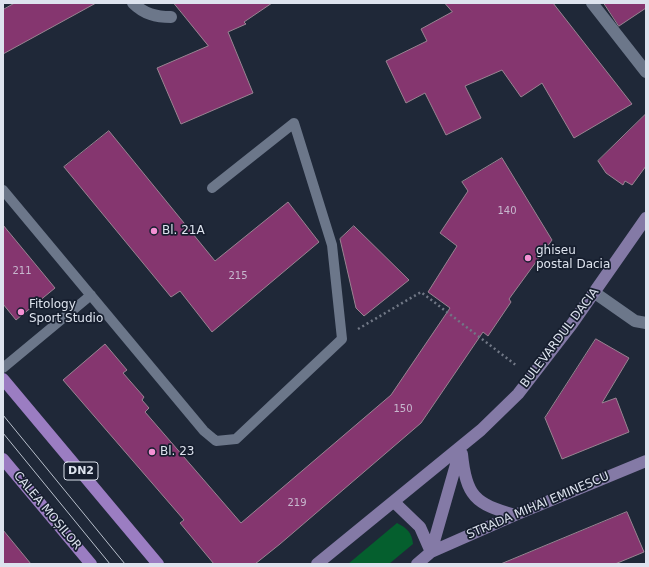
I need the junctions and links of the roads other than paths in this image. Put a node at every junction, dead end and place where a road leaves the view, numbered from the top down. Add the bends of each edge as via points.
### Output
1 (133, 3) edge
2 (592, 3) edge
3 (171, 17) dead end
4 (646, 72) edge
5 (212, 188) dead end
6 (3, 190) edge
7 (646, 218) edge
8 (595, 293) junction
9 (91, 295) junction
10 (646, 323) edge
11 (3, 368) edge
12 (3, 379) edge
13 (461, 447) junction
14 (3, 458) edge
15 (646, 461) edge
16 (394, 502) junction
17 (515, 515) junction
18 (430, 552) junction
19 (91, 564) edge
20 (158, 564) edge
21 (317, 564) edge
22 (416, 564) edge

1 - 3 street via 148,14
2 - 4 street
5 - 9 lane via 294,123 332,245 342,339 236,439 216,440 204,431
6 - 9 lane
7 - 8 main road, BULEVARDUL DACIA
8 - 10 street via 635,321
8 - 13 main road, BULEVARDUL DACIA via 532,378 503,409
9 - 11 lane
12 - 20 main road, DN2
13 - 16 main road, BULEVARDUL DACIA
13 - 17 main road via 465,477 472,493 494,509
13 - 18 main road
14 - 19 main road, CALEA MOȘILOR
15 - 17 main road, STRADA MIHAI EMINESCU
16 - 18 main road via 420,527
16 - 21 main road, BULEVARDUL DACIA
17 - 18 main road, STRADA MIHAI EMINESCU
18 - 22 main road

